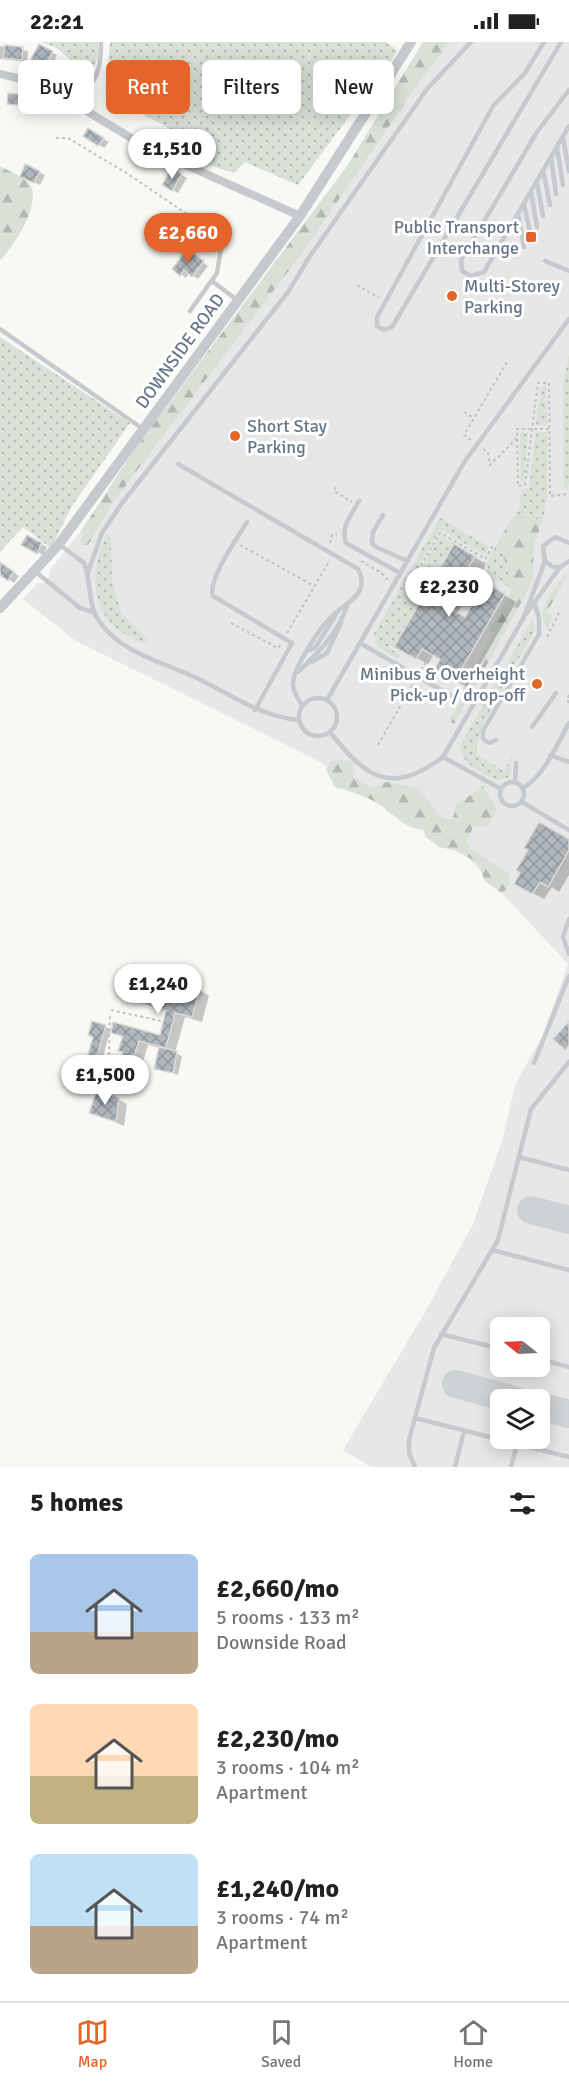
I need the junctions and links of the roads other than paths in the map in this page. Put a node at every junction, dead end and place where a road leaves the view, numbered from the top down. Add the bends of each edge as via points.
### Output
1 (102, 42) edge
2 (411, 42) edge
3 (471, 42) edge
4 (544, 42) edge
5 (561, 42) edge
6 (0, 74) edge
7 (18, 78) edge
8 (94, 83) edge
9 (569, 90) edge
10 (93, 114) edge
11 (569, 126) edge
12 (563, 137) junction
13 (557, 148) junction
14 (550, 158) junction
15 (543, 170) junction
16 (569, 171) edge
17 (536, 182) junction
18 (563, 185) dead end
19 (531, 192) junction
20 (556, 194) dead end
21 (524, 203) junction
22 (550, 205) dead end
23 (518, 214) junction
24 (300, 216) junction
25 (543, 216) dead end
26 (537, 227) dead end
27 (211, 231) road end
28 (531, 237) dead end
29 (524, 247) dead end
30 (545, 261) dead end
31 (569, 271) edge
32 (212, 281) junction
33 (237, 300) junction
34 (190, 311) dead end
35 (569, 319) edge
36 (0, 329) edge
37 (143, 429) junction
38 (178, 464) dead end
39 (359, 501) dead end
40 (383, 515) dead end
41 (247, 522) dead end
42 (569, 543) edge
43 (59, 544) junction
44 (407, 561) junction
45 (545, 561) junction
46 (569, 561) edge
47 (560, 567) junction
48 (36, 572) junction
49 (88, 572) junction
50 (400, 573) junction
51 (535, 605) junction
52 (347, 606) junction
53 (0, 608) edge
54 (93, 612) junction
55 (524, 617) junction
56 (360, 643) junction
57 (295, 675) junction
58 (556, 693) dead end
59 (453, 697) dead end
60 (327, 699) junction
61 (302, 705) junction
62 (255, 710) junction
63 (298, 720) junction
64 (569, 723) edge
65 (532, 727) dead end
66 (330, 732) junction
67 (496, 740) dead end
68 (550, 756) junction
69 (443, 757) junction
70 (569, 762) edge
71 (516, 763) dead end
72 (515, 782) junction
73 (523, 788) junction
74 (501, 789) junction
75 (522, 802) junction
76 (569, 830) edge
77 (569, 919) edge
78 (569, 954) edge
79 (569, 976) edge
80 (569, 1062) edge
81 (534, 1064) dead end
82 (519, 1157) junction
83 (569, 1170) edge
84 (492, 1250) junction
85 (569, 1270) edge
86 (441, 1334) junction
87 (490, 1346) edge
88 (550, 1361) edge
89 (569, 1366) edge
90 (415, 1418) junction
91 (464, 1431) junction
92 (490, 1437) edge
93 (516, 1449) edge
94 (537, 1449) edge
95 (569, 1457) edge
96 (415, 1467) edge
97 (455, 1467) edge
98 (511, 1467) edge

1 - 8 lane via 101,65
2 - 24 street, DOWNSIDE ROAD
3 - 49 lane via 427,89 288,292 122,503 102,533
4 - 5 lane via 525,73 493,106 377,316 377,326 384,330 392,327
6 - 7 street
9 - 23 lane via 537,132 461,260 462,271 471,276 484,272
10 - 24 street via 146,147
11 - 12 lane
12 - 13 lane
12 - 16 lane
13 - 14 lane
13 - 18 lane
14 - 15 lane
14 - 20 lane
15 - 17 lane
15 - 22 lane
17 - 19 lane
17 - 25 lane
19 - 21 lane
19 - 26 lane
21 - 23 lane
21 - 28 lane
23 - 29 lane
24 - 33 street, DOWNSIDE ROAD
27 - 32 lane via 222,242 218,273
30 - 31 lane
32 - 33 lane
32 - 34 lane
33 - 37 street, DOWNSIDE ROAD
35 - 44 lane via 465,461
36 - 37 lane
37 - 43 street, DOWNSIDE ROAD
38 - 52 lane via 358,569 362,587
39 - 50 lane via 346,525 346,543
40 - 44 lane via 371,537 372,543
41 - 62 lane via 212,584 213,596 292,643
42 - 45 lane via 561,537 547,541 542,551
43 - 48 street, DOWNSIDE ROAD
43 - 49 lane via 76,555
44 - 50 lane
45 - 47 lane
45 - 55 lane
46 - 47 lane
47 - 51 lane
48 - 53 street, DOWNSIDE ROAD
48 - 54 lane via 80,608
49 - 54 lane
50 - 56 lane
51 - 55 lane
51 - 67 lane via 539,634 483,731 483,739 489,743
52 - 57 lane via 321,629
52 - 57 lane via 341,623 318,655
54 - 62 lane via 106,630 133,650
55 - 69 lane
56 - 59 lane
56 - 60 lane
57 - 61 lane via 294,692
58 - 65 lane
60 - 61 lane via 311,698
60 - 66 lane via 337,712
61 - 63 lane
62 - 63 lane
63 - 66 lane via 314,736
64 - 68 lane
66 - 69 lane via 354,762 383,777 403,778 426,770
68 - 70 lane
68 - 73 lane
69 - 74 lane
71 - 72 lane
72 - 73 lane
72 - 74 lane
73 - 75 lane
74 - 75 lane via 500,796 507,806
75 - 76 lane
77 - 78 lane via 563,937
79 - 81 lane
80 - 82 lane via 533,1105
82 - 83 lane
82 - 84 lane
84 - 85 lane
84 - 86 lane
86 - 87 lane
86 - 90 lane
88 - 89 lane
90 - 91 lane
90 - 96 lane via 408,1445
91 - 92 lane
91 - 97 lane
93 - 98 lane
94 - 95 lane

